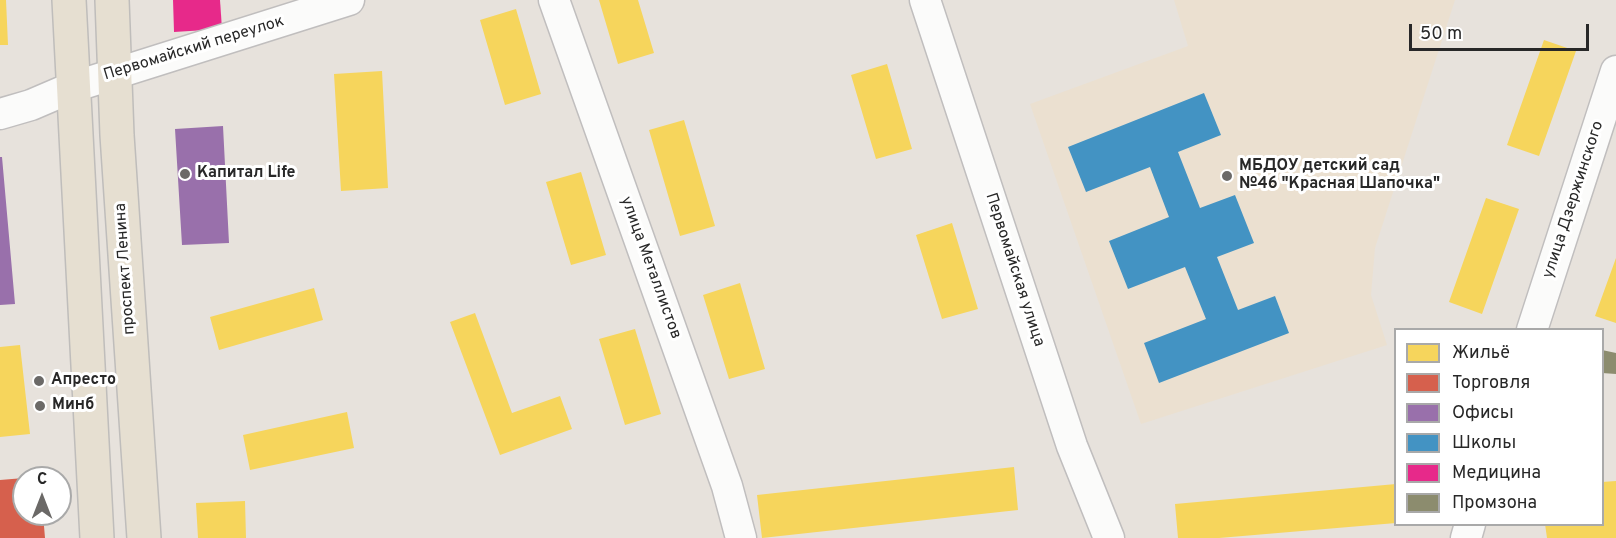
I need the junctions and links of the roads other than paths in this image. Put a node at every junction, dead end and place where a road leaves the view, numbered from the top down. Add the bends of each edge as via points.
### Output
1 (69, 0) edge
2 (112, 0) edge
3 (350, 0) edge
4 (554, 0) edge
5 (925, 0) edge
6 (1616, 70) edge
7 (116, 74) junction
8 (73, 87) junction
9 (0, 114) edge
10 (1533, 328) edge
11 (97, 538) edge
12 (144, 538) edge
13 (741, 538) edge
14 (1109, 538) edge

1 - 8 main road
2 - 7 main road, проспект Ленина
3 - 7 street, Первомайский переулок
4 - 13 street, улица Металлистов via 727,486
5 - 14 street, Первомайская улица via 1072,446
6 - 10 street, улица Дзержинского
7 - 8 street, Первомайский переулок
7 - 12 main road, проспект Ленина
8 - 9 street, Первомайский переулок
8 - 11 main road

